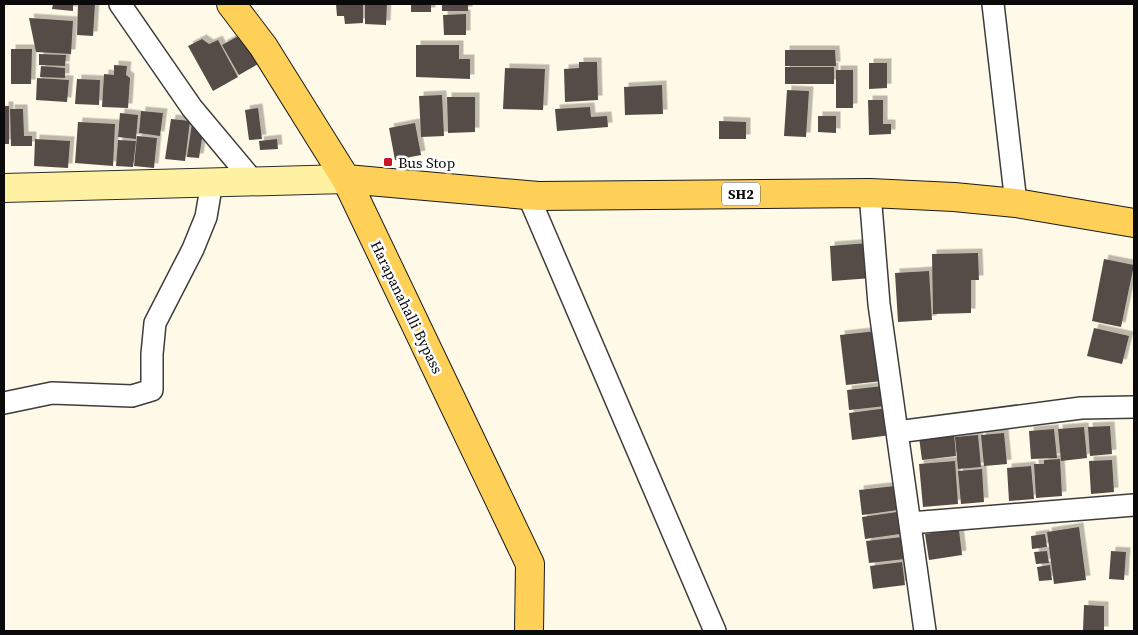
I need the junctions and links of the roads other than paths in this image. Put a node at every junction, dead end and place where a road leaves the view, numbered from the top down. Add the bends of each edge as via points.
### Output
1 (120, 4) edge
2 (231, 4) edge
3 (993, 4) edge
4 (346, 179) junction
5 (212, 182) junction
6 (254, 182) junction
7 (4, 188) edge
8 (870, 193) junction
9 (528, 195) junction
10 (1016, 203) junction
11 (1134, 222) edge
12 (4, 403) edge
13 (1134, 407) edge
14 (897, 432) junction
15 (1134, 505) edge
16 (910, 522) junction
17 (529, 631) edge
18 (715, 631) edge
19 (925, 631) edge

1 - 6 street via 192,108
2 - 4 main road, Harapanahalli Bypass via 263,46
3 - 10 street
4 - 6 main road
4 - 9 main road, SH2
4 - 17 main road, Harapanahalli Bypass via 530,564
5 - 6 main road
5 - 7 main road
5 - 12 street via 206,217 194,248 155,323 152,390 132,396 52,393
8 - 9 main road, SH2
8 - 10 main road, SH2
8 - 14 street via 879,304
9 - 18 street
10 - 11 main road, SH2
13 - 14 street via 1081,408
14 - 16 street
15 - 16 street
16 - 19 street

